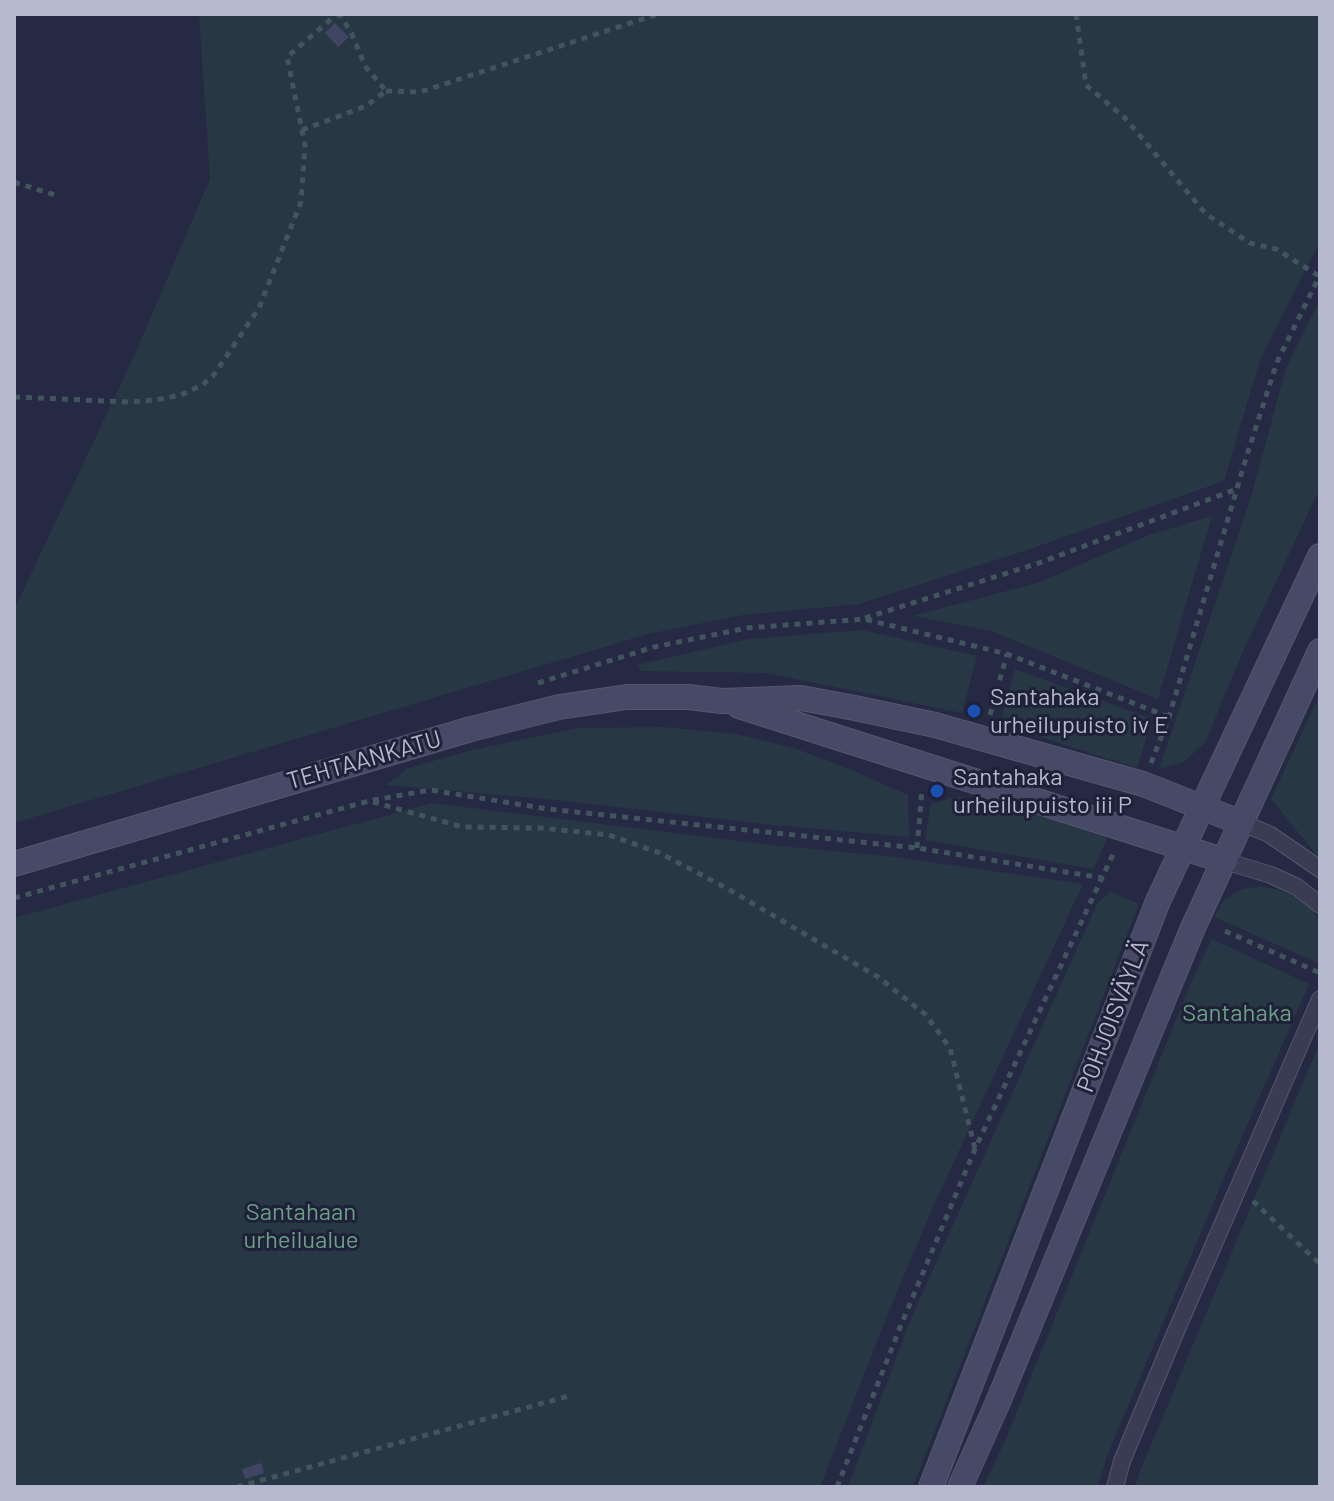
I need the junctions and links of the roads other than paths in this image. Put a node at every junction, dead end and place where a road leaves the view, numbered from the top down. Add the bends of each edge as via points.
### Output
1 (1320, 556) edge
2 (1320, 651) edge
3 (722, 701) junction
4 (1202, 807) junction
5 (1242, 823) junction
6 (1183, 848) junction
7 (1225, 861) junction
8 (14, 864) edge
9 (1320, 869) edge
10 (1320, 905) edge
11 (1320, 999) edge
12 (931, 1487) edge
13 (960, 1487) edge
14 (1115, 1487) edge

1 - 4 main road, POHJOISVÄYLÄ
2 - 5 main road, POHJOISVÄYLÄ
3 - 4 main road, TEHTAANKATU via 801,698 935,725 1143,784
3 - 6 main road, TEHTAANKATU
3 - 8 main road, TEHTAANKATU via 627,697 559,707 388,752
4 - 5 main road, TEHTAANKATU
4 - 6 main road, POHJOISVÄYLÄ
5 - 7 main road, POHJOISVÄYLÄ
5 - 9 lane via 1269,834
6 - 7 main road, TEHTAANKATU
6 - 12 main road, POHJOISVÄYLÄ
7 - 10 lane via 1297,887
7 - 13 main road, POHJOISVÄYLÄ
11 - 14 lane

